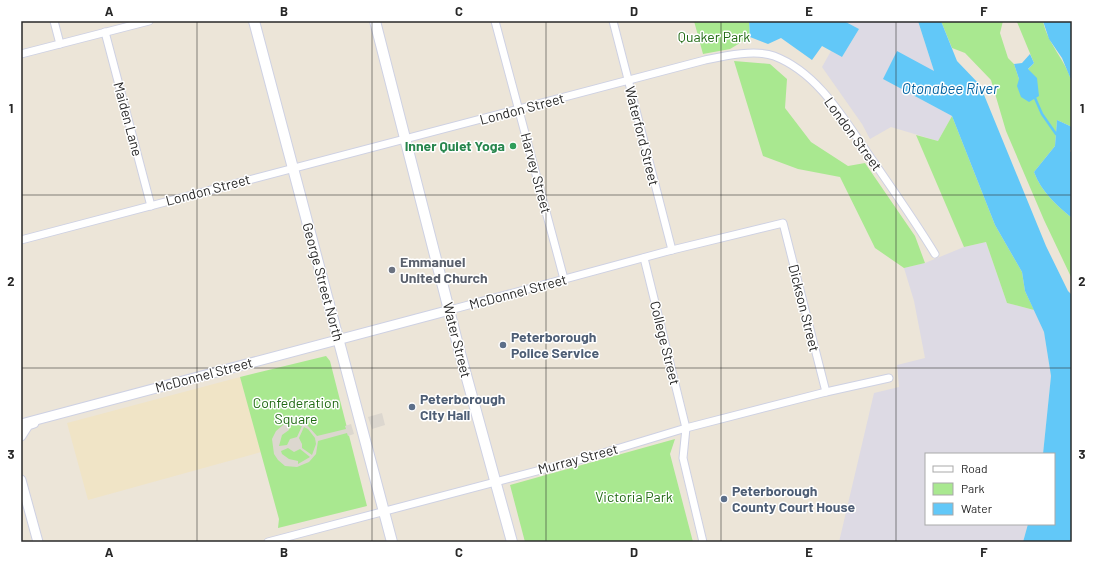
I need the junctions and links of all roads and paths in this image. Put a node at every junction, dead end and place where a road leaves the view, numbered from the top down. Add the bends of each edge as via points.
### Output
1 (54, 21) edge
2 (149, 21) edge
3 (254, 21) edge
4 (375, 21) edge
5 (495, 21) edge
6 (613, 21) edge
7 (105, 32) junction
8 (60, 44) junction
9 (21, 54) edge
10 (628, 81) junction
11 (519, 110) junction
12 (405, 139) junction
13 (292, 168) junction
14 (151, 206) junction
15 (783, 223) joint
16 (21, 240) edge
17 (672, 250) junction
18 (935, 254) dead end
19 (644, 258) junction
20 (564, 279) junction
21 (450, 310) junction
22 (339, 340) junction
23 (888, 378) dead end
24 (826, 392) junction
25 (50, 416) junction
26 (21, 424) edge
27 (686, 428) junction
28 (21, 436) edge
29 (21, 480) edge
30 (495, 482) junction
31 (383, 511) junction
32 (38, 542) edge
33 (268, 542) edge
34 (392, 542) edge
35 (512, 542) edge
36 (703, 542) edge

1 - 8 street
2 - 7 street
3 - 13 main road, George Street North
4 - 12 main road, Water Street
5 - 11 street, Harvey Street
6 - 10 street, Waterford Street
7 - 8 street
7 - 14 street, Maiden Lane
8 - 9 street
10 - 11 street, London Street
10 - 17 street, Waterford Street
10 - 18 street, London Street via 731,54 773,56 795,66 828,98
11 - 12 street, London Street
11 - 20 street, Harvey Street
12 - 13 street, London Street
12 - 21 main road, Water Street
13 - 14 street, London Street
13 - 22 main road, George Street North
14 - 16 street, London Street
15 - 17 street, McDonnel Street
15 - 24 street, Dickson Street
17 - 19 street, McDonnel Street
19 - 20 street, McDonnel Street
19 - 27 street, College Street
20 - 21 street, McDonnel Street
21 - 22 street, McDonnel Street
21 - 30 main road, Water Street
22 - 25 street, McDonnel Street
22 - 31 main road, George Street North
23 - 24 street, Murray Street
24 - 27 street, Murray Street
25 - 26 street, McDonnel Street
25 - 28 street via 28,426
27 - 30 street, Murray Street
27 - 36 street, College Street via 683,458
29 - 32 street
30 - 31 street, Murray Street
30 - 35 main road, Water Street
31 - 33 street, Murray Street
31 - 34 main road, George Street North

